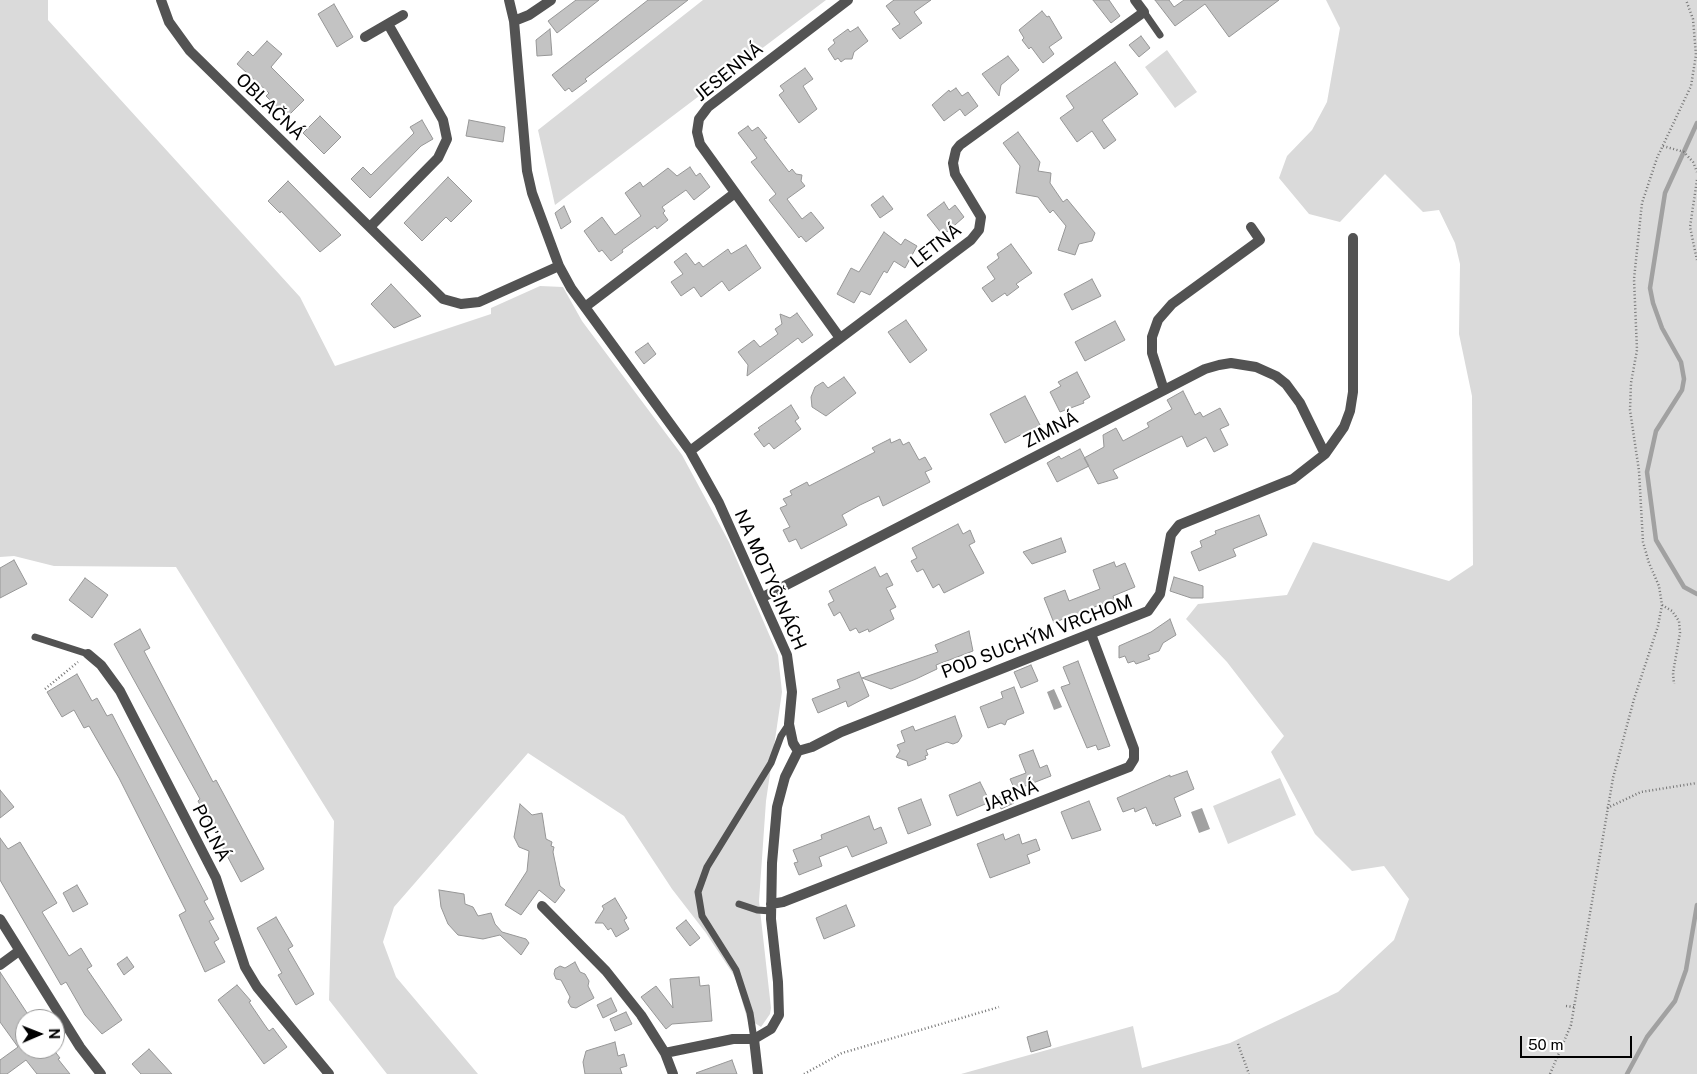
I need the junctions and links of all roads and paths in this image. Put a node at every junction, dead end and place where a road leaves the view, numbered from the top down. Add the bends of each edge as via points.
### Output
1 (160, 0) edge
2 (509, 0) edge
3 (551, 0) edge
4 (848, 0) edge
5 (1135, 0) edge
6 (1686, 0) edge
7 (1144, 12) junction
8 (403, 15) dead end
9 (514, 21) junction
10 (388, 24) junction
11 (1160, 35) dead end
12 (365, 37) dead end
13 (1663, 146) junction
14 (1697, 172) edge
15 (1697, 180) edge
16 (735, 192) junction
17 (370, 227) junction
18 (1251, 227) dead end
19 (1353, 238) dead end
20 (1697, 260) edge
21 (559, 266) junction
22 (585, 307) junction
23 (840, 338) junction
24 (1164, 390) junction
25 (690, 451) junction
26 (1325, 454) junction
27 (763, 597) junction
28 (1662, 605) junction
29 (1090, 634) junction
30 (36, 637) dead end
31 (88, 654) joint
32 (74, 665) dead end
33 (1674, 684) dead end
34 (45, 689) dead end
35 (789, 724) junction
36 (798, 751) junction
37 (1697, 783) edge
38 (1607, 808) junction
39 (739, 904) dead end
40 (542, 906) dead end
41 (771, 907) junction
42 (0, 919) edge
43 (19, 951) junction
44 (0, 965) edge
45 (1566, 1006) dead end
46 (999, 1007) dead end
47 (1574, 1007) junction
48 (754, 1039) junction
49 (1238, 1044) dead end
50 (665, 1053) junction
51 (101, 1074) edge
52 (329, 1074) edge
53 (672, 1074) edge
54 (758, 1074) edge
55 (804, 1074) edge
56 (1250, 1074) edge
57 (1550, 1074) edge

1 - 17 street, OBLAČNÁ via 169,22 190,51
2 - 9 street, NA MOTYČINÁCH
3 - 9 street via 529,16
4 - 16 street, JESENNÁ via 703,112 697,125 700,144
5 - 7 street
6 - 13 path via 1692,19 1696,55 1691,86
7 - 11 lane
7 - 23 street, LETNÁ via 960,145 954,156 954,169 979,212 979,230 972,240
8 - 10 street
9 - 21 street, NA MOTYČINÁCH via 527,171
10 - 12 street
10 - 17 street via 443,120 447,139 438,158
13 - 14 path via 1684,152
13 - 28 path via 1642,203 1634,279 1637,350 1630,410 1639,471 1643,542 1659,586
15 - 20 path via 1690,227
16 - 22 street
16 - 23 street, JESENNÁ
17 - 21 street, OBLAČNÁ via 433,292 460,304 485,300
18 - 24 street via 1260,240 1172,304 1158,320 1152,337 1152,353
19 - 26 street, POD SUCHÝM VRCHOM via 1353,392 1344,427
21 - 22 street, NA MOTYČINÁCH
22 - 25 street, NA MOTYČINÁCH
23 - 25 street, LETNÁ
24 - 26 street, ZIMNÁ via 1219,364 1243,364 1267,371 1294,393
24 - 27 street, ZIMNÁ
25 - 27 street, NA MOTYČINÁCH
26 - 29 street, POD SUCHÝM VRCHOM via 1293,479 1179,525 1172,535 1160,594 1154,606 1142,614
27 - 35 street, NA MOTYČINÁCH via 791,672
28 - 33 path via 1672,611 1679,622
28 - 38 path
29 - 36 street, POD SUCHÝM VRCHOM
29 - 41 street, JARNÁ via 1134,749 1134,759 1128,767
30 - 31 lane, POĽNÁ
31 - 52 street, POĽNÁ via 101,665 120,691 216,878 245,967 257,987
32 - 34 path
35 - 36 street, NA MOTYČINÁCH
35 - 48 lane via 771,763 707,867 698,892 702,916 739,979
36 - 41 street via 785,777 776,808
37 - 38 path via 1641,792
38 - 47 path
39 - 41 lane via 757,910
40 - 50 street via 606,971
41 - 48 street via 779,1015 771,1029
42 - 43 street
43 - 44 street
43 - 51 street
45 - 47 path
46 - 55 path via 842,1053
47 - 57 path via 1571,1026
48 - 50 street via 733,1039
48 - 54 street
49 - 56 path
50 - 53 street

